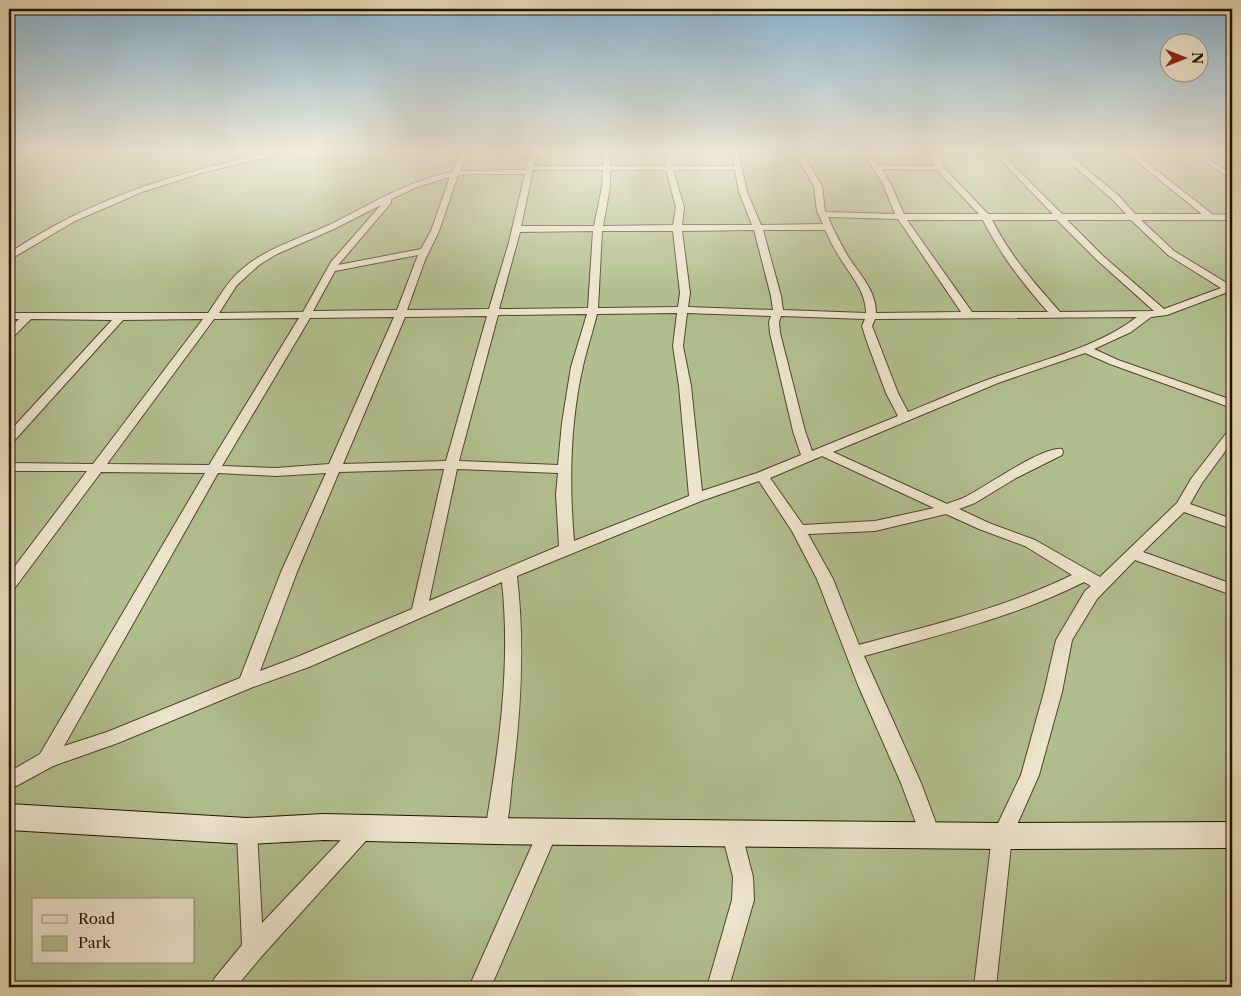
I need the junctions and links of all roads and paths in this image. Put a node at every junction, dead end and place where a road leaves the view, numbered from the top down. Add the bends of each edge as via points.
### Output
1 (122, 197) edge
2 (391, 197) edge
3 (392, 197) edge
4 (447, 197) edge
5 (523, 197) edge
6 (604, 197) edge
7 (676, 197) edge
8 (745, 197) edge
9 (820, 197) edge
10 (892, 197) edge
11 (967, 197) edge
12 (1040, 197) edge
13 (1115, 197) edge
14 (1185, 197) edge
15 (822, 214) junction
16 (1132, 216) junction
17 (902, 217) junction
18 (986, 217) junction
19 (1059, 217) junction
20 (1210, 217) junction
21 (1232, 217) edge
22 (677, 227) junction
23 (828, 227) junction
24 (598, 228) junction
25 (758, 228) junction
26 (516, 229) junction
27 (424, 251) junction
28 (9, 257) edge
29 (331, 270) junction
30 (1231, 288) edge
31 (682, 310) junction
32 (593, 311) junction
33 (778, 312) junction
34 (494, 313) junction
35 (1163, 313) junction
36 (306, 314) junction
37 (400, 314) junction
38 (1148, 314) junction
39 (211, 315) junction
40 (1057, 315) junction
41 (9, 316) edge
42 (28, 316) junction
43 (871, 316) junction
44 (969, 316) junction
45 (120, 317) junction
46 (9, 335) edge
47 (1085, 349) junction
48 (1232, 404) edge
49 (905, 418) junction
50 (1232, 434) edge
51 (9, 439) edge
52 (1227, 451) edge
53 (1057, 452) dead end
54 (814, 454) junction
55 (451, 465) junction
56 (9, 468) edge
57 (97, 468) junction
58 (336, 468) junction
59 (565, 468) junction
60 (212, 470) junction
61 (762, 476) junction
62 (696, 498) junction
63 (1182, 506) junction
64 (948, 509) junction
65 (1232, 524) edge
66 (799, 530) junction
67 (567, 550) junction
68 (1133, 554) junction
69 (509, 574) junction
70 (1084, 575) junction
71 (9, 584) edge
72 (1100, 584) junction
73 (1232, 590) edge
74 (419, 611) junction
75 (854, 653) junction
76 (247, 682) junction
77 (47, 760) junction
78 (9, 782) edge
79 (9, 817) edge
80 (365, 828) junction
81 (247, 830) junction
82 (495, 831) junction
83 (548, 831) junction
84 (732, 834) junction
85 (930, 834) junction
86 (1232, 835) edge
87 (1002, 836) junction
88 (253, 949) junction
89 (222, 987) edge
90 (480, 987) edge
91 (718, 987) edge
92 (985, 987) edge

1 - 28 street via 54,228
2 - 39 street via 268,255 240,276
3 - 29 street
4 - 27 street
5 - 26 street
6 - 24 street
7 - 22 street via 680,208
8 - 25 street
9 - 15 street
10 - 17 street
11 - 18 street
12 - 19 street
13 - 16 street
14 - 20 street
15 - 17 street
15 - 23 street
16 - 19 street
16 - 20 street
16 - 30 street via 1185,263
17 - 18 street
17 - 44 street
18 - 19 street
18 - 40 street via 1018,271
19 - 35 street via 1120,277
20 - 21 street
22 - 24 street
22 - 25 street
22 - 31 street via 685,293
23 - 25 street
23 - 43 street via 865,290 871,303
24 - 26 street
24 - 32 street
25 - 33 street
26 - 34 street
27 - 29 street
27 - 37 street
29 - 36 street
30 - 35 street
31 - 32 street
31 - 33 street
31 - 62 street via 678,346
32 - 34 street
32 - 59 street via 577,367
33 - 43 street
33 - 54 street via 774,322 775,333 799,431
34 - 37 street
34 - 55 street
35 - 38 street
36 - 37 street
36 - 39 street
36 - 60 street
37 - 58 street
38 - 40 street
38 - 47 street via 1128,330
39 - 45 street
39 - 57 street
40 - 44 street
41 - 42 street
42 - 45 street
42 - 46 street
43 - 44 street
43 - 49 street via 867,326 871,339
45 - 51 street
47 - 48 street
47 - 49 street via 994,381
49 - 54 street
50 - 52 street
52 - 63 street via 1196,482
53 - 64 street
54 - 61 street
54 - 64 street
55 - 58 street
55 - 59 street
55 - 74 street
56 - 57 street
57 - 60 street
57 - 71 street
58 - 60 street via 276,472
58 - 76 street via 289,572
59 - 67 street via 563,494
60 - 77 street
61 - 62 street
61 - 66 street
62 - 67 street
63 - 65 street
63 - 68 street
64 - 66 street via 875,526
64 - 70 street via 1030,543
66 - 75 street via 825,579
67 - 69 street
68 - 72 street
68 - 73 street
69 - 74 street
69 - 82 street via 512,597 510,712
70 - 72 street
70 - 75 street via 1060,588 987,614
72 - 87 street via 1064,640 1030,775
74 - 76 street via 303,662
75 - 85 street via 908,775
76 - 77 street via 112,738
77 - 78 street
79 - 81 street
80 - 81 street
80 - 82 street
80 - 88 street
81 - 88 street
82 - 83 street
83 - 84 street
83 - 90 street
84 - 85 street
84 - 91 street via 742,877 743,900
85 - 87 street
86 - 87 street
87 - 92 street
88 - 89 street

